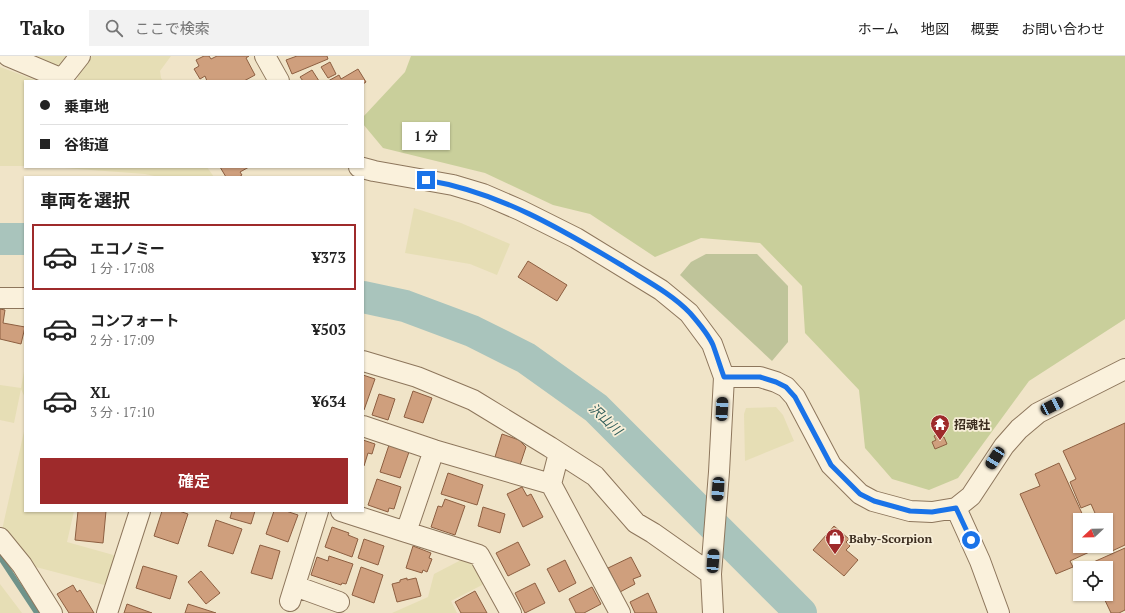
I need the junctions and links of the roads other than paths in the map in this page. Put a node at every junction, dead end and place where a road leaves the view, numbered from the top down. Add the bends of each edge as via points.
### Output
1 (8, 56) edge
2 (80, 56) edge
3 (265, 56) edge
4 (278, 80) edge
5 (363, 168) edge
6 (0, 298) edge
7 (24, 298) edge
8 (364, 361) edge
9 (1125, 369) edge
10 (724, 377) junction
11 (364, 426) edge
12 (434, 450) junction
13 (558, 453) junction
14 (551, 484) junction
15 (956, 508) junction
16 (140, 512) edge
17 (318, 512) edge
18 (344, 512) edge
19 (406, 532) junction
20 (0, 538) edge
21 (712, 568) junction
22 (339, 602) dead end
23 (52, 613) edge
24 (107, 613) edge
25 (511, 613) edge
26 (620, 613) edge
27 (713, 613) edge
28 (999, 613) edge

1 - 2 street via 60,78
3 - 4 street
5 - 10 street via 453,185 483,194 576,238 661,290 689,313 712,344
6 - 7 street
8 - 13 street via 417,377 473,400
9 - 15 street via 1038,413 1004,446 970,496
10 - 15 street via 760,377 786,387 795,397 831,465 860,494 874,501 910,511 932,512
10 - 21 street
11 - 12 street
12 - 14 street
12 - 19 street
13 - 14 street
13 - 21 street via 595,476 636,523
14 - 26 street
15 - 28 street via 980,561
16 - 24 street
17 - 22 street via 292,594
18 - 19 street
19 - 25 street via 479,555
20 - 23 street via 22,566
21 - 27 street

